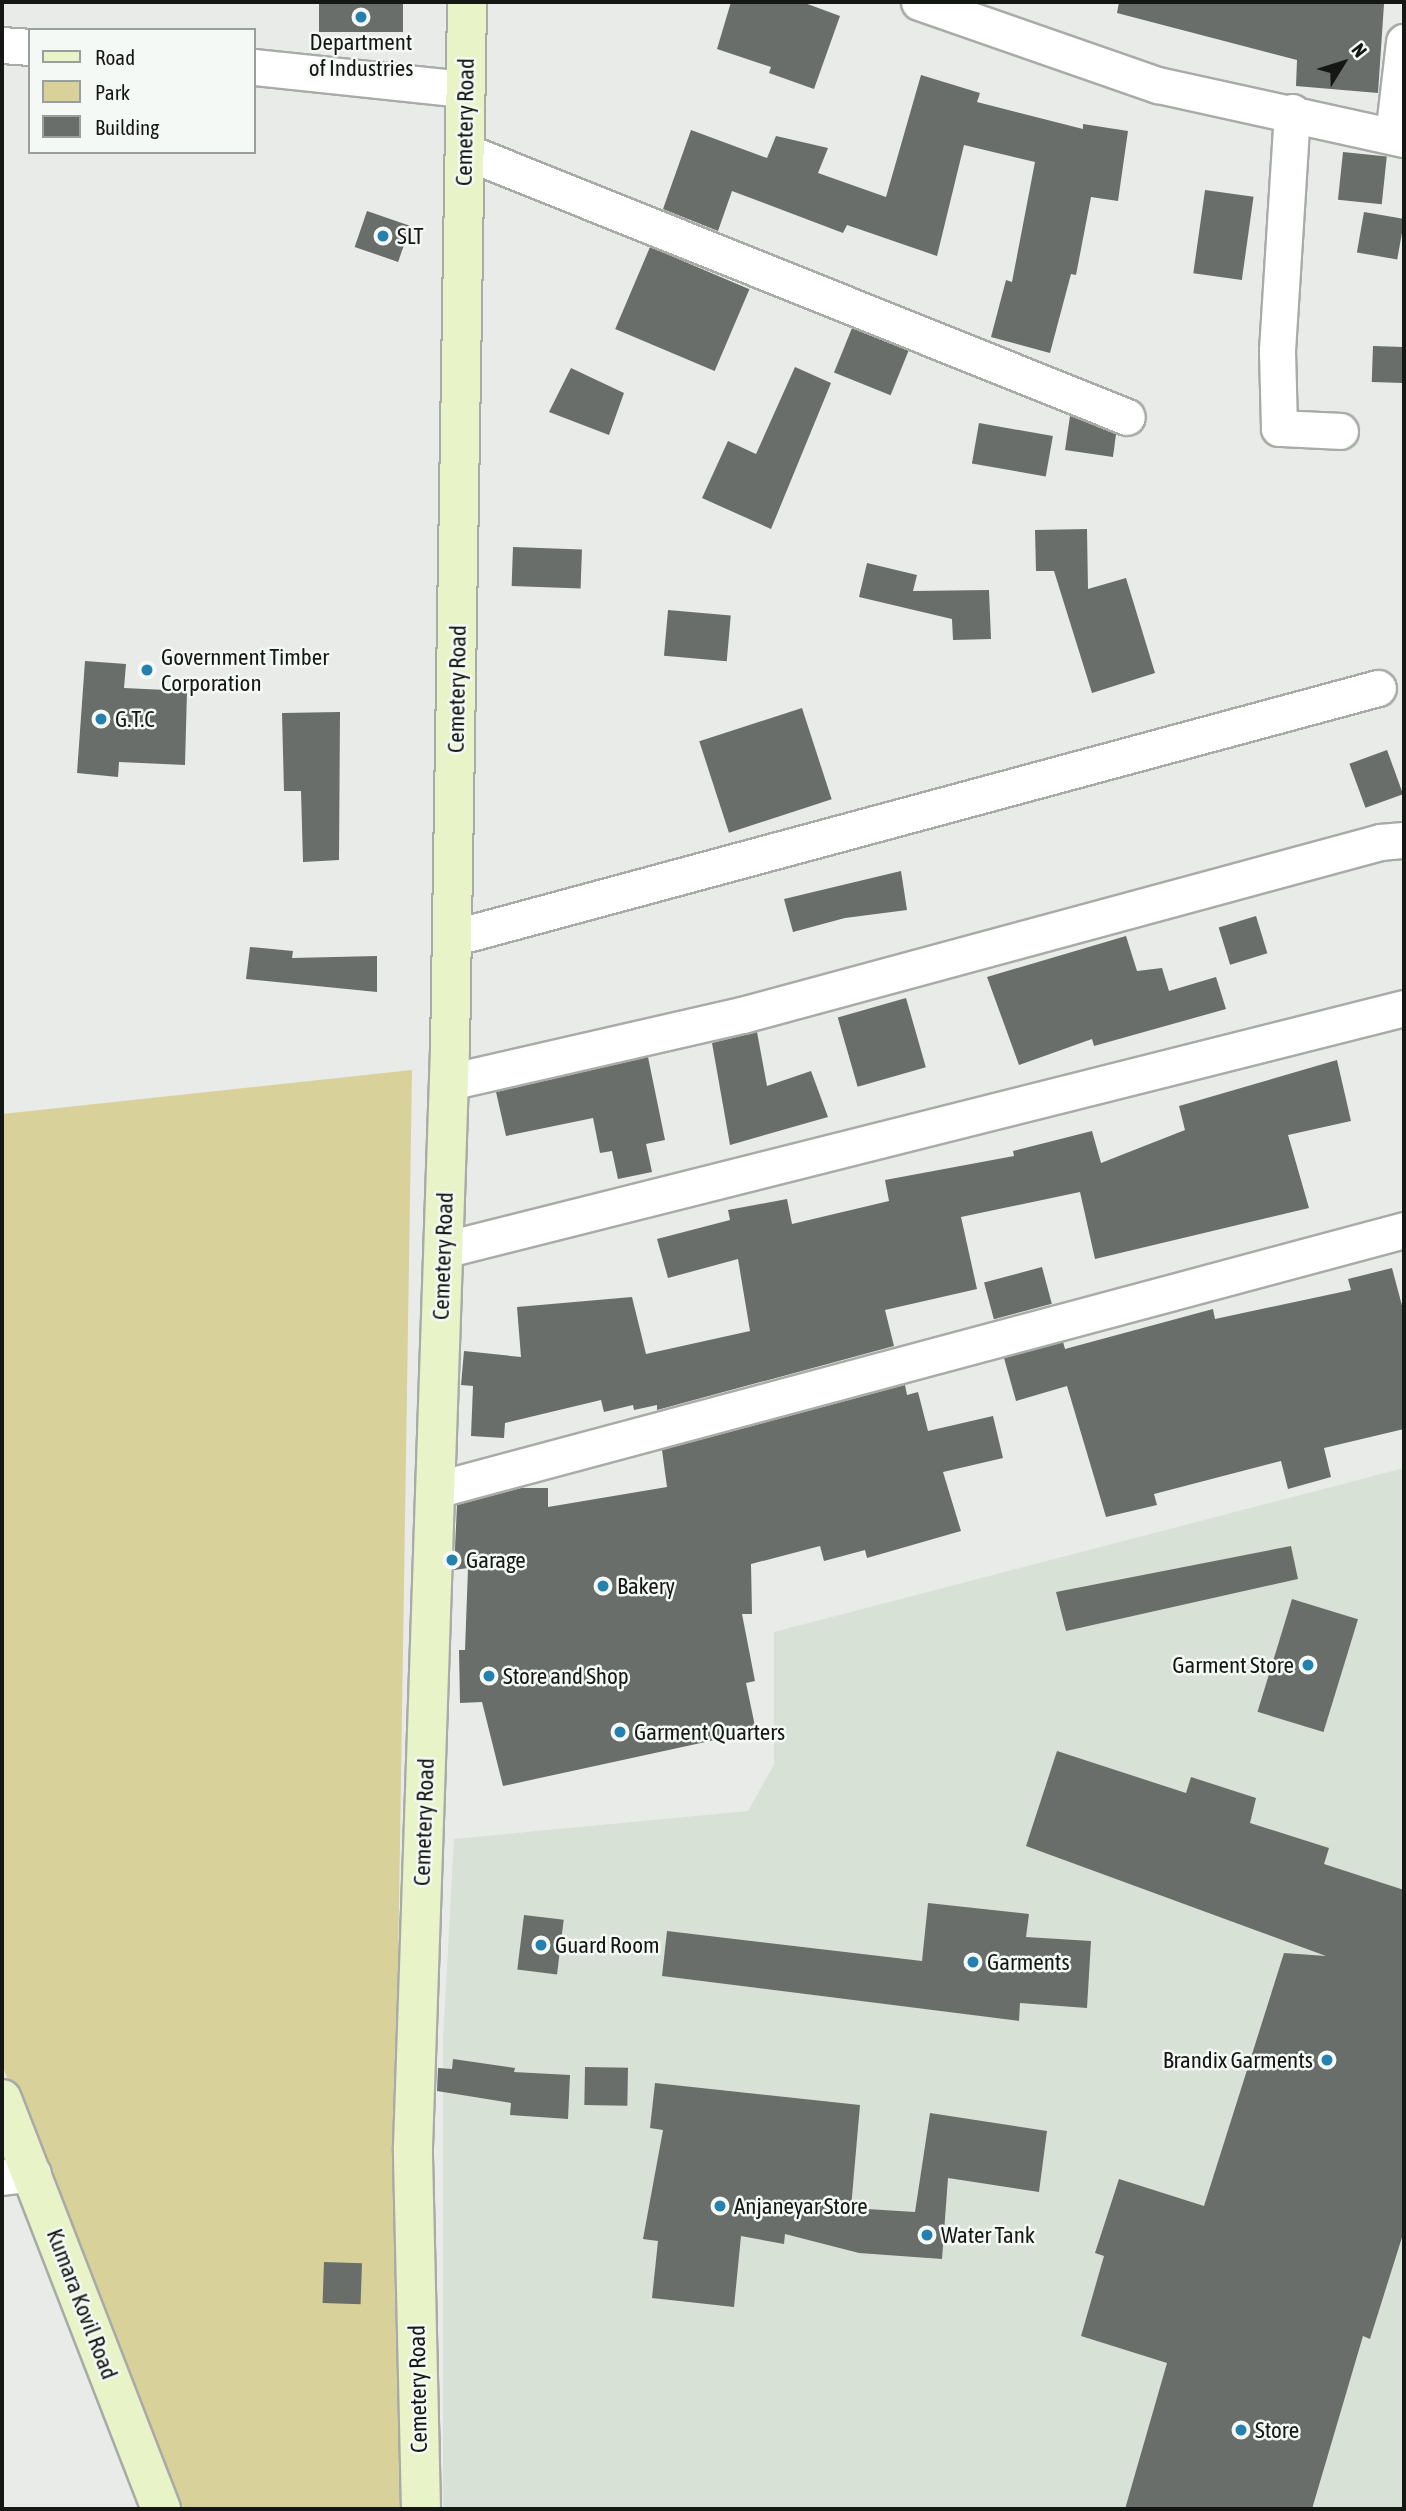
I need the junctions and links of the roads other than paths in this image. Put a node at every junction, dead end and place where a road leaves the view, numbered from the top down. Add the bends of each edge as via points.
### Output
1 (467, 2) edge
2 (919, 2) edge
3 (997, 15) edge
4 (1404, 43) edge
5 (2, 45) edge
6 (28, 47) edge
7 (256, 67) edge
8 (465, 89) junction
9 (1292, 112) junction
10 (1399, 137) edge
11 (464, 151) junction
12 (1127, 417) dead end
13 (1340, 431) dead end
14 (1378, 688) dead end
15 (1404, 839) edge
16 (452, 938) junction
17 (1404, 1008) edge
18 (449, 1082) junction
19 (1404, 1230) edge
20 (443, 1250) junction
21 (435, 1490) junction
22 (2, 2099) edge
23 (17, 2175) edge
24 (161, 2509) edge
25 (421, 2509) edge

1 - 8 main road, Cemetery Road
2 - 3 street
3 - 9 street via 1158,85
4 - 10 street
5 - 6 street
7 - 8 street
8 - 11 main road, Cemetery Road
9 - 10 street
9 - 13 street via 1277,351 1279,428
11 - 12 street
11 - 16 main road, Cemetery Road
14 - 16 street
15 - 18 street via 768,1008
16 - 18 main road, Cemetery Road
17 - 20 street
18 - 20 main road, Cemetery Road
19 - 21 street
20 - 21 main road, Cemetery Road
21 - 25 main road, Cemetery Road via 413,2147
22 - 23 main road, Kumara Kovil Road
23 - 24 main road, Kumara Kovil Road

